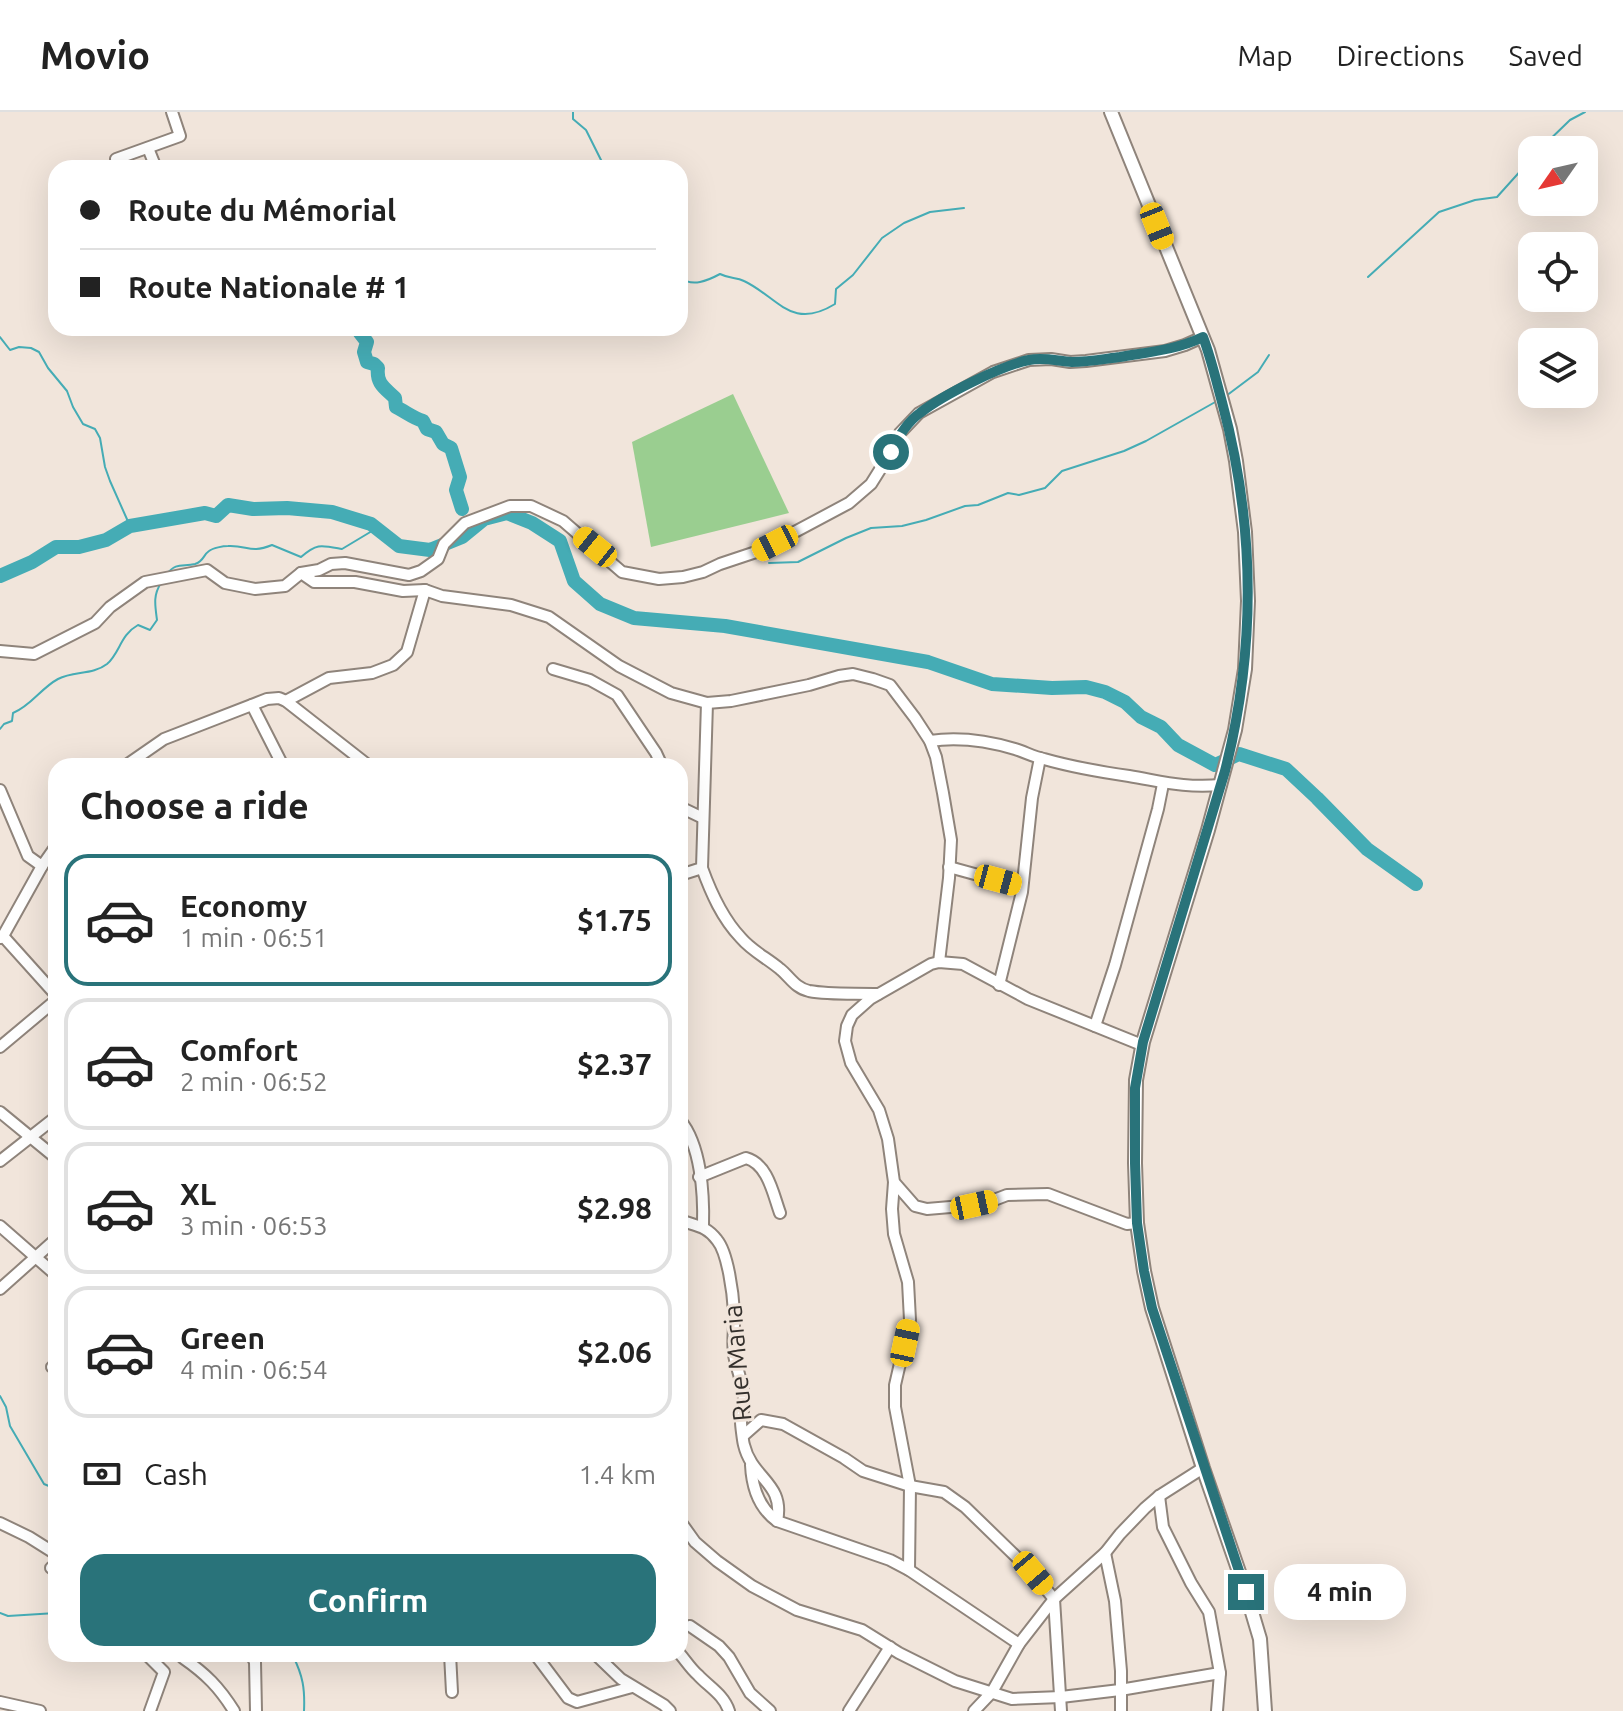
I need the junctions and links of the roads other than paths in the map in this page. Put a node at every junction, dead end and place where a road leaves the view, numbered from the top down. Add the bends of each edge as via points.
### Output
1 (172, 112) edge
2 (1111, 112) edge
3 (148, 148) junction
4 (116, 159) dead end
5 (153, 160) edge
6 (1203, 337) junction
7 (301, 573) junction
8 (425, 590) junction
9 (0, 651) edge
10 (553, 669) dead end
11 (286, 701) junction
12 (707, 703) junction
13 (252, 705) junction
14 (930, 741) junction
15 (137, 758) edge
16 (279, 758) edge
17 (358, 758) edge
18 (658, 758) edge
19 (1040, 758) junction
20 (1163, 784) junction
21 (1221, 785) junction
22 (0, 790) edge
23 (688, 811) edge
24 (703, 818) junction
25 (48, 857) edge
26 (42, 866) junction
27 (949, 867) junction
28 (702, 868) junction
29 (688, 872) edge
30 (1022, 887) junction
31 (2, 937) edge
32 (939, 962) junction
33 (999, 985) junction
34 (48, 988) edge
35 (878, 994) junction
36 (48, 1004) edge
37 (1095, 1026) junction
38 (1142, 1045) junction
39 (0, 1047) edge
40 (0, 1112) edge
41 (48, 1123) edge
42 (688, 1131) edge
43 (30, 1137) junction
44 (48, 1152) edge
45 (0, 1161) edge
46 (699, 1177) junction
47 (894, 1182) junction
48 (780, 1213) dead end
49 (688, 1222) edge
50 (1137, 1223) junction
51 (0, 1226) edge
52 (703, 1226) junction
53 (48, 1247) edge
54 (37, 1258) junction
55 (48, 1268) edge
56 (0, 1289) edge
57 (744, 1435) junction
58 (751, 1465) junction
59 (1203, 1468) junction
60 (910, 1486) junction
61 (1159, 1496) junction
62 (777, 1521) junction
63 (0, 1523) edge
64 (688, 1532) edge
65 (48, 1549) edge
66 (1105, 1553) junction
67 (909, 1570) junction
68 (1054, 1599) junction
69 (690, 1626) dead end
70 (1019, 1644) junction
71 (890, 1647) junction
72 (154, 1662) edge
73 (189, 1662) edge
74 (255, 1662) edge
75 (450, 1662) edge
76 (541, 1662) edge
77 (603, 1662) edge
78 (686, 1662) edge
79 (1220, 1673) junction
80 (632, 1687) junction
81 (1120, 1690) junction
82 (452, 1692) dead end
83 (992, 1692) junction
84 (1061, 1697) junction
85 (0, 1702) edge
86 (26, 1710) edge
87 (853, 1710) edge
88 (40, 1711) edge
89 (150, 1711) edge
90 (234, 1711) edge
91 (256, 1711) edge
92 (670, 1711) edge
93 (729, 1711) edge
94 (770, 1711) edge
95 (974, 1711) edge
96 (1061, 1711) edge
97 (1121, 1711) edge
98 (1217, 1711) edge
99 (1265, 1711) edge

1 - 3 street via 180,136
2 - 6 main road
3 - 4 street
3 - 5 street
6 - 7 street via 1165,351 1086,361 1029,360 993,372 919,413 900,433 871,484 849,503 759,551 703,572 659,579 622,572 563,521 531,506 510,506 465,523 444,544 438,559 409,575 345,563
6 - 21 main road via 1236,461 1248,601 1245,669
7 - 8 street via 314,582
7 - 9 street via 285,586 255,589 225,583 207,570 145,582 95,623 62,641 34,654
8 - 11 street via 407,652 393,665 329,678
8 - 12 street via 549,617 619,666 671,693
10 - 18 street via 617,695
11 - 13 street via 267,699
11 - 17 street
12 - 14 street via 853,674 890,685
12 - 24 street
13 - 15 street via 164,739
13 - 16 street
14 - 19 street via 981,742
14 - 27 street via 951,840
19 - 20 street
19 - 30 street
20 - 21 street
20 - 37 street
21 - 38 main road
22 - 26 street via 28,856
23 - 24 street
24 - 28 street
25 - 26 street
26 - 31 street
27 - 30 street
27 - 32 street
28 - 29 street
28 - 35 street via 721,911 741,938 798,987
30 - 33 street
31 - 34 street
32 - 33 street via 963,964
32 - 35 street
33 - 37 street
35 - 47 street via 852,1015 845,1041 851,1063 879,1110
36 - 39 street
37 - 38 street
38 - 50 main road via 1135,1088
40 - 43 street
41 - 43 street
42 - 46 street
43 - 44 street
43 - 45 street
46 - 48 street via 752,1159 762,1169
46 - 52 street
47 - 50 street via 915,1206 927,1209 974,1205 1007,1195 1048,1194 1127,1224
47 - 60 street via 894,1234 908,1282 910,1320 895,1407
49 - 52 street
50 - 59 main road via 1152,1308
51 - 54 street
52 - 57 street, Rue Maria via 719,1241 726,1260 734,1353 744,1395
53 - 54 street
54 - 55 street
54 - 56 street
57 - 58 street, Rue Maria
57 - 60 street via 761,1420 783,1424 863,1471
58 - 62 street via 756,1494
58 - 62 street, Rue Maria via 777,1497
59 - 61 street
59 - 99 main road via 1260,1639
60 - 67 street
60 - 68 street via 944,1492 965,1507
61 - 66 street
61 - 79 street via 1163,1527 1209,1612
62 - 67 street
63 - 65 street
64 - 71 street via 752,1586 797,1610 862,1630
66 - 68 street
66 - 81 street via 1115,1601
67 - 70 street
68 - 70 street
68 - 84 street
69 - 94 street via 719,1646 750,1693
70 - 83 street
71 - 83 street via 955,1681
71 - 87 street
72 - 89 street via 164,1672
73 - 90 street via 205,1673
74 - 91 street
75 - 82 street
76 - 80 street via 568,1698 577,1702
77 - 80 street
78 - 93 street
79 - 81 street
79 - 98 street
80 - 92 street
81 - 84 street
81 - 97 street
83 - 84 street via 1019,1700
83 - 95 street
84 - 96 street
85 - 86 street
86 - 88 street

